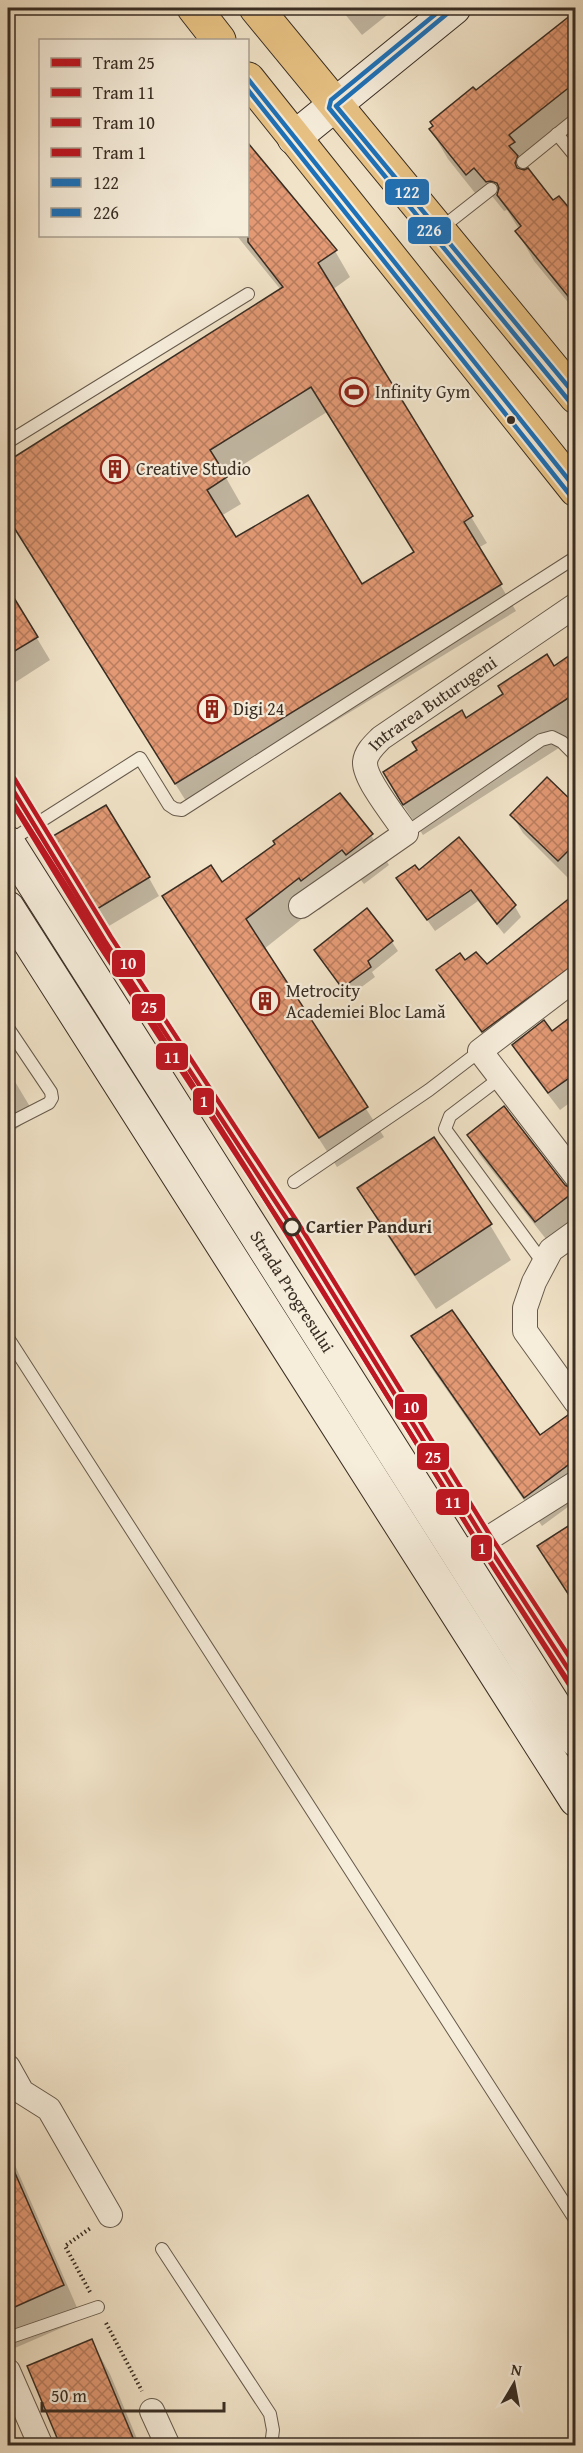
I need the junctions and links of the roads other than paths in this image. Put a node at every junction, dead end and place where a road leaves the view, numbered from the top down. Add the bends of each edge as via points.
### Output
1 (194, 8) edge
2 (256, 8) edge
3 (454, 8) edge
4 (218, 39) edge
5 (249, 80) edge
6 (336, 106) junction
7 (576, 119) edge
8 (557, 134) junction
9 (294, 138) junction
10 (576, 157) edge
11 (523, 162) dead end
12 (491, 189) dead end
13 (439, 230) junction
14 (248, 294) dead end
15 (576, 397) edge
16 (8, 442) edge
17 (576, 490) edge
18 (576, 557) edge
19 (576, 605) edge
20 (576, 756) edge
21 (406, 834) junction
22 (8, 842) edge
23 (301, 906) dead end
24 (8, 908) edge
25 (576, 978) edge
26 (8, 1028) edge
27 (480, 1051) junction
28 (500, 1078) junction
29 (8, 1124) edge
30 (576, 1176) edge
31 (294, 1182) dead end
32 (576, 1232) edge
33 (544, 1264) junction
34 (8, 1338) edge
35 (576, 1402) edge
36 (576, 1483) edge
37 (459, 1557) junction
38 (431, 1575) junction
39 (576, 1740) edge
40 (576, 1800) edge
41 (8, 2067) edge
42 (110, 2215) road end
43 (576, 2221) edge
44 (162, 2249) dead end
45 (98, 2307) road end
46 (8, 2338) edge
47 (8, 2371) edge
48 (152, 2411) road end
49 (41, 2445) edge
50 (168, 2445) edge
51 (271, 2445) edge

1 - 4 main road
2 - 6 main road
3 - 6 main road
5 - 9 main road
6 - 9 main road
6 - 13 main road
7 - 8 lane
8 - 10 lane
8 - 11 lane
9 - 17 main road
12 - 13 lane
13 - 15 main road
14 - 16 lane
18 - 22 lane via 182,810 169,805 140,758
19 - 21 street, Intrarea Buturugeni via 370,748 365,760 371,780
20 - 21 lane via 552,737 541,740
21 - 23 street
22 - 37 main road, Strada Progresului
24 - 38 main road, Strada Progresului
25 - 27 street
26 - 29 lane via 52,1098
27 - 28 street
27 - 31 lane
28 - 30 street
28 - 33 lane via 450,1116 446,1129
32 - 33 street via 551,1250
33 - 35 street via 525,1308 525,1331
34 - 43 lane
36 - 37 street
37 - 38 main road
37 - 39 main road, Strada Progresului
38 - 40 main road, Strada Progresului
41 - 42 street via 22,2092 49,2109
44 - 51 lane via 270,2414
45 - 46 lane
47 - 49 street
48 - 50 street

